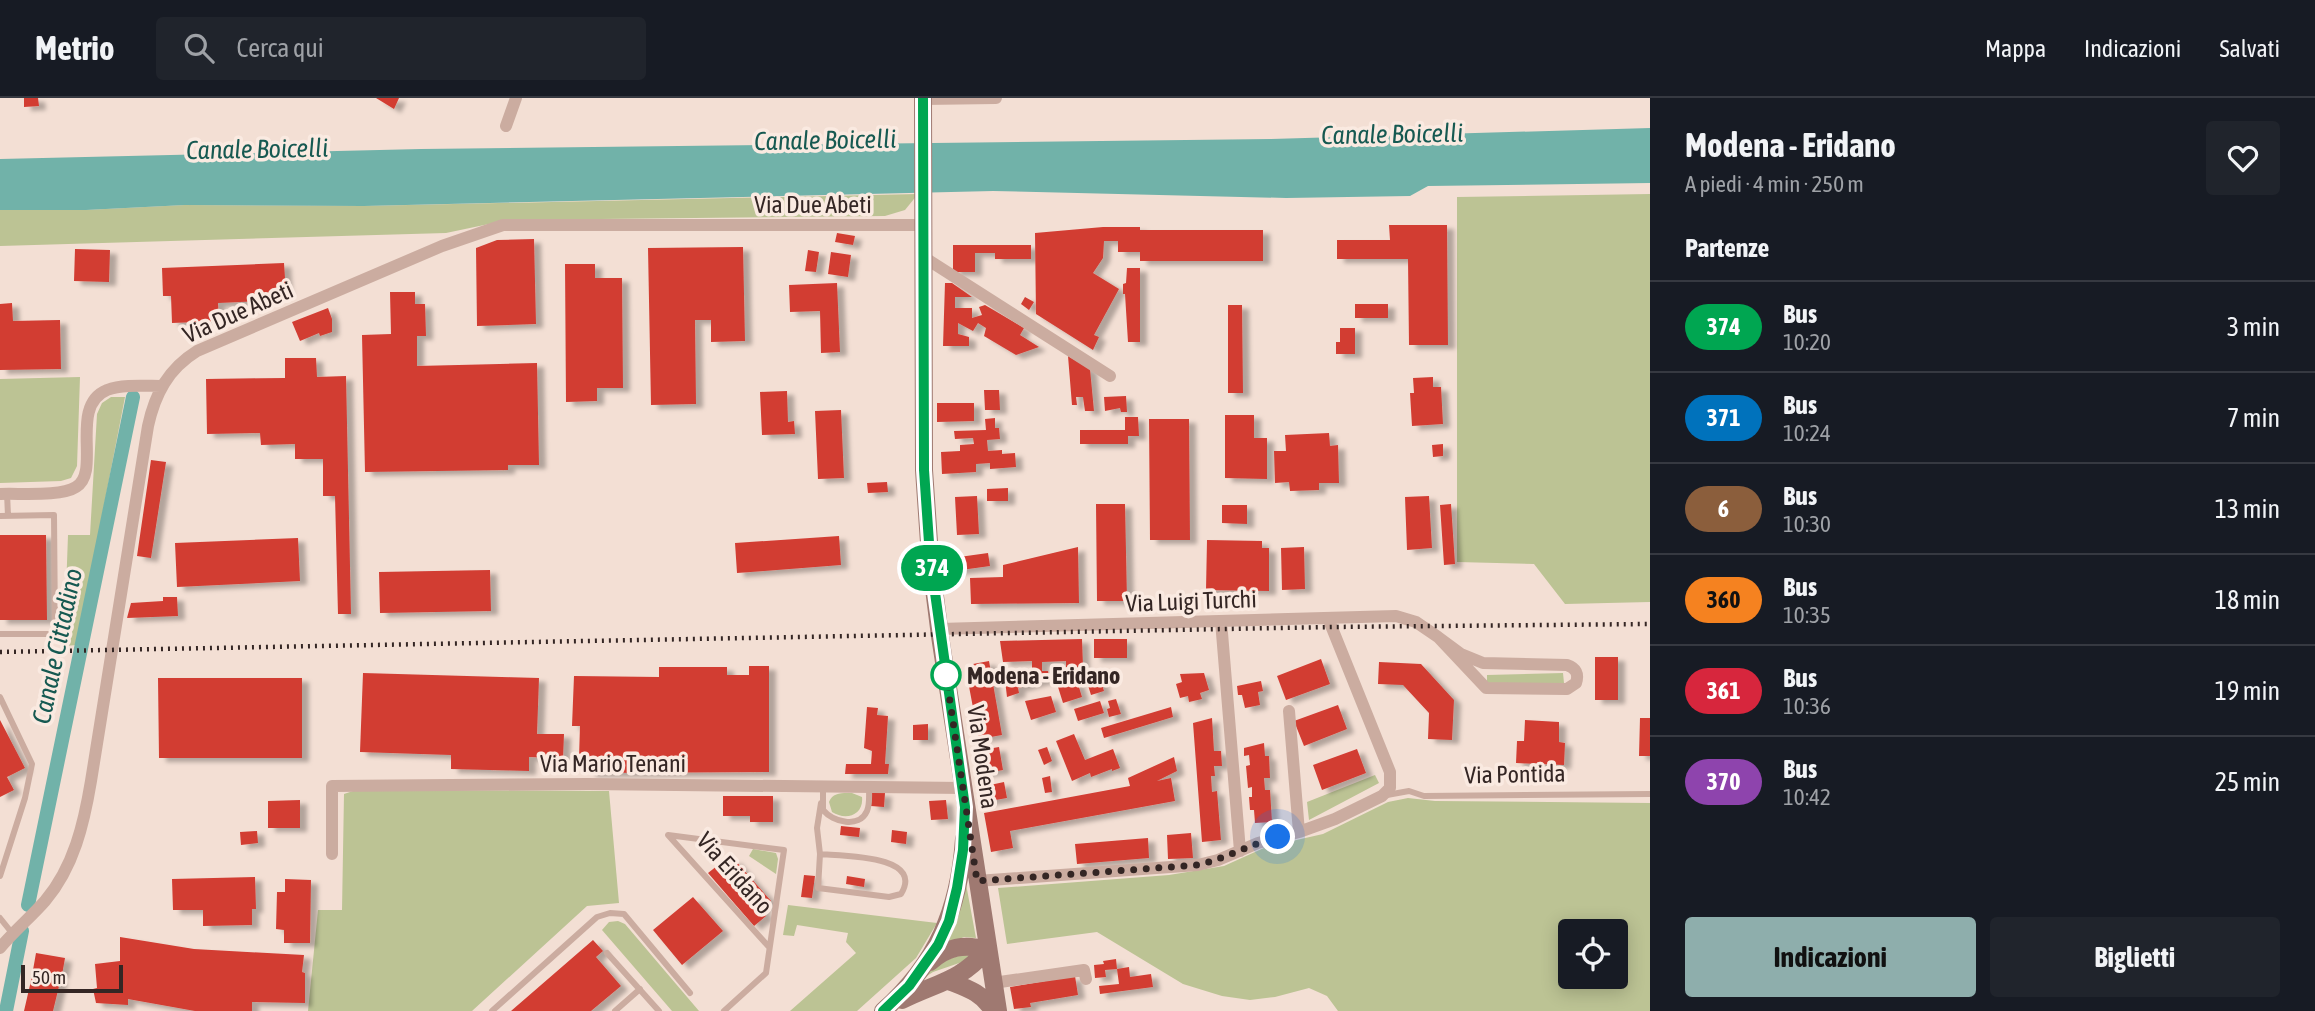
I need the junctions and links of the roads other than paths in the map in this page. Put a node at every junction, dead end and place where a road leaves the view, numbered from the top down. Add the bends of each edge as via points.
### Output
1 (516, 98) edge
2 (996, 98) edge
3 (923, 99) edge
4 (506, 126) dead end
5 (925, 226) junction
6 (925, 258) junction
7 (1110, 376) dead end
8 (162, 386) junction
9 (3, 494) edge
10 (4, 516) edge
11 (1328, 618) junction
12 (1221, 621) junction
13 (940, 629) junction
14 (0, 634) edge
15 (1438, 637) junction
16 (0, 697) edge
17 (1289, 711) dead end
18 (823, 786) junction
19 (869, 787) junction
20 (963, 788) junction
21 (1650, 794) edge
22 (1381, 796) junction
23 (821, 803) junction
24 (965, 807) junction
25 (1299, 832) junction
26 (1240, 851) junction
27 (332, 854) dead end
28 (820, 854) junction
29 (0, 876) edge
30 (977, 881) junction
31 (0, 918) edge
32 (12, 933) junction
33 (769, 947) junction
34 (0, 948) edge
35 (987, 950) junction
36 (607, 953) dead end
37 (924, 968) junction
38 (1086, 979) dead end
39 (949, 981) junction
40 (993, 983) junction
41 (640, 989) junction
42 (690, 993) dead end
43 (885, 1009) edge
44 (492, 1011) edge
45 (615, 1011) edge
46 (659, 1011) edge
47 (724, 1011) edge
48 (996, 1011) edge

1 - 4 street
2 - 3 street
3 - 5 main road, Via Modena
5 - 6 main road, Via Modena
5 - 8 street, Via Due Abeti via 503,225 442,246 197,351 175,366
6 - 7 street
6 - 13 main road, Via Modena via 924,470
8 - 9 street via 111,389 93,401 88,413 85,471 76,487
8 - 32 street, Via Due Abeti via 148,426 81,830 60,880
9 - 10 lane
10 - 14 lane via 54,515 55,634
11 - 12 street, Via Luigi Turchi
11 - 15 street, Via Luigi Turchi via 1408,618
11 - 22 street via 1387,762 1390,788
12 - 13 street, Via Luigi Turchi
12 - 26 street
13 - 20 main road, Via Modena
15 - 15 street, Via Luigi Turchi via 1486,688 1567,689 1578,677 1567,665 1483,663
16 - 29 lane via 32,764
17 - 25 street
18 - 19 street, Via Mario Tenani
18 - 23 lane
18 - 27 street, Via Mario Tenani via 332,786
19 - 20 street, Via Mario Tenani
19 - 23 lane via 868,808 856,821 831,819
20 - 24 main road, Via Modena
21 - 22 lane, Via Pontida via 1424,796 1409,791
22 - 25 street, Via Pontida
23 - 28 lane via 817,828
24 - 30 main road, Via Modena
24 - 37 main road via 949,921
25 - 26 street, Via Pontida
26 - 30 street, Via Pontida via 1198,865
28 - 28 lane via 818,888 889,897 904,889 901,869 888,862
30 - 35 main road, Via Modena
31 - 32 lane
32 - 34 street, Via Due Abeti
33 - 33 lane, Via Eridano via 784,850 668,835 742,916
33 - 47 lane, Via Eridano via 766,973
35 - 37 main road via 956,946
35 - 39 main road
35 - 40 main road, Via Modena
36 - 41 lane
37 - 43 main road
38 - 40 street via 1084,970
39 - 43 main road via 931,985
39 - 48 main road via 971,989
40 - 48 main road, Via Modena
41 - 45 lane
41 - 46 lane
42 - 44 lane via 624,914 610,912 597,917

